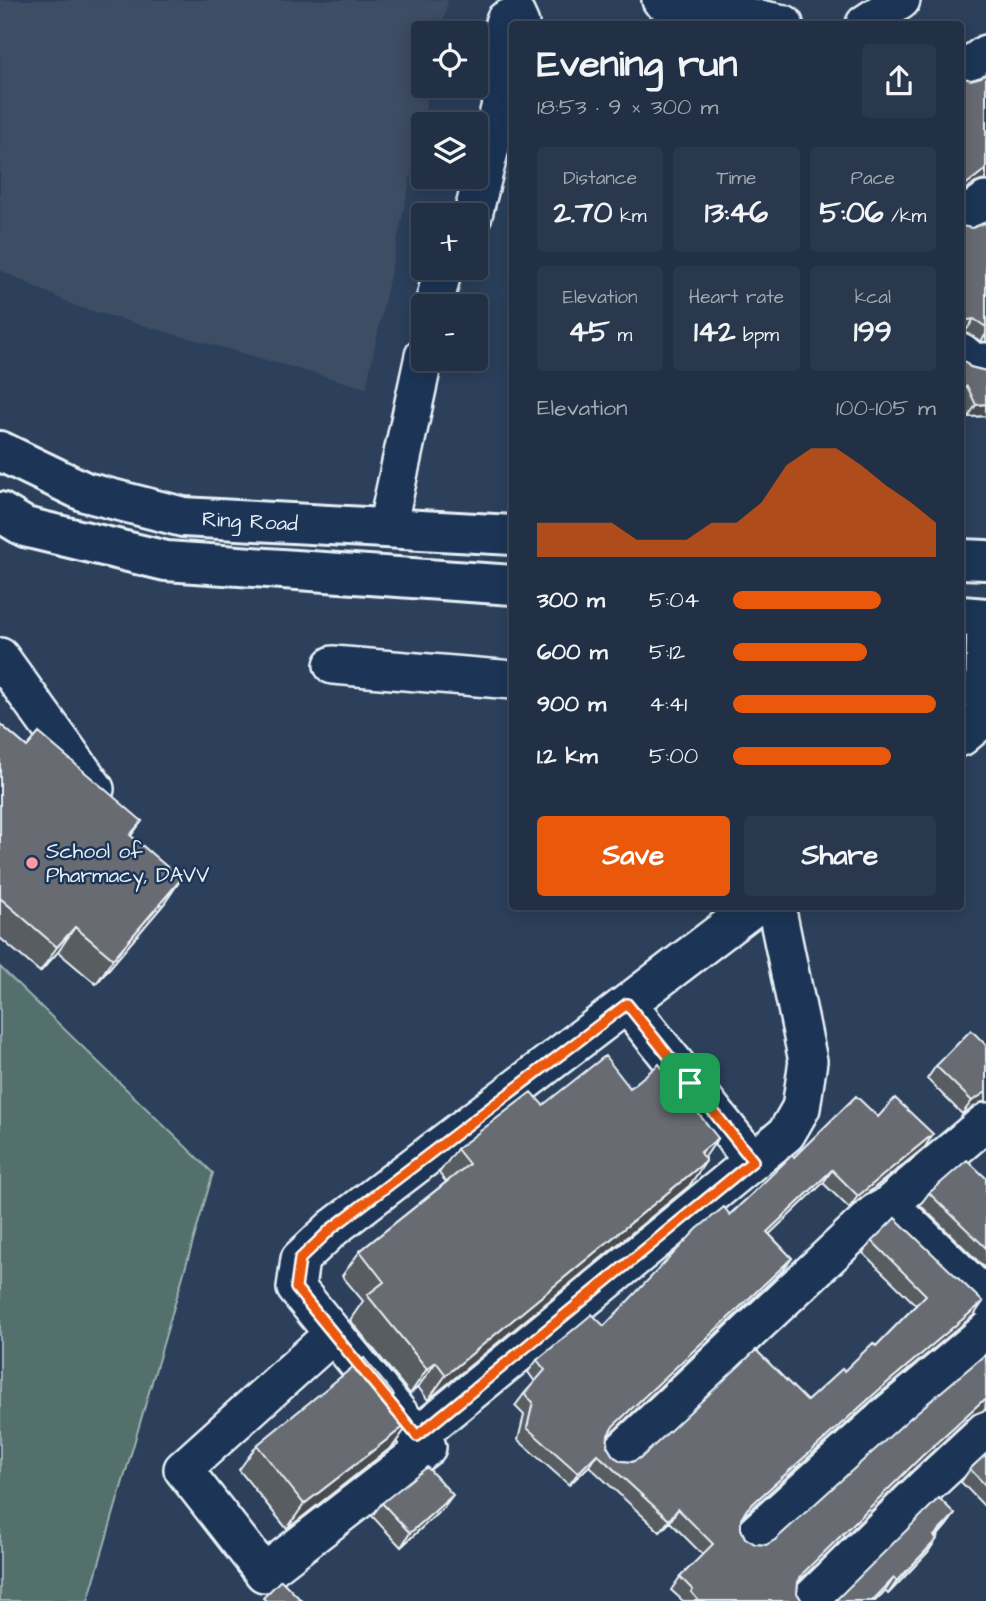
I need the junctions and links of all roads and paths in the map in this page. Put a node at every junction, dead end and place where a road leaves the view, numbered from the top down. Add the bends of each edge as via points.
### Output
1 (661, 0) edge
2 (799, 0) edge
3 (901, 0) edge
4 (523, 13) edge
5 (769, 21) edge
6 (796, 21) edge
7 (870, 21) edge
8 (986, 54) edge
9 (964, 70) edge
10 (509, 73) edge
11 (481, 112) edge
12 (986, 201) edge
13 (476, 203) edge
14 (964, 218) edge
15 (964, 355) edge
16 (986, 362) edge
17 (422, 371) edge
18 (438, 371) edge
19 (0, 451) edge
20 (0, 512) edge
21 (396, 528) junction
22 (509, 535) edge
23 (964, 559) edge
24 (986, 560) edge
25 (509, 585) edge
26 (964, 616) edge
27 (986, 618) edge
28 (0, 657) edge
29 (333, 665) dead end
30 (509, 680) edge
31 (973, 722) edge
32 (95, 789) edge
33 (750, 910) edge
34 (777, 910) edge
35 (627, 1004) junction
36 (986, 1122) edge
37 (753, 1161) junction
38 (886, 1207) junction
39 (986, 1298) edge
40 (986, 1332) edge
41 (333, 1334) junction
42 (986, 1430) edge
43 (417, 1436) junction
44 (619, 1454) dead end
45 (752, 1537) dead end
46 (809, 1601) edge

1 - 5 street
2 - 6 street
3 - 7 street
4 - 11 street via 505,20
8 - 9 street
10 - 13 street
12 - 14 street
15 - 16 street via 974,363
17 - 21 street
18 - 21 street
19 - 21 highway, Ring Road via 85,492 183,517
20 - 25 highway via 25,527 166,561
21 - 22 highway, Ring Road
23 - 24 highway
26 - 27 highway
27 - 31 street
28 - 32 street
29 - 30 street
33 - 35 street
34 - 37 street via 807,1061 801,1108 786,1134
35 - 37 street
35 - 41 street via 332,1228 300,1259 296,1288
36 - 38 street
37 - 43 street
38 - 39 street via 897,1212
38 - 44 street
40 - 45 street
41 - 43 street
41 - 43 street via 183,1469 264,1573 427,1447
42 - 46 street

